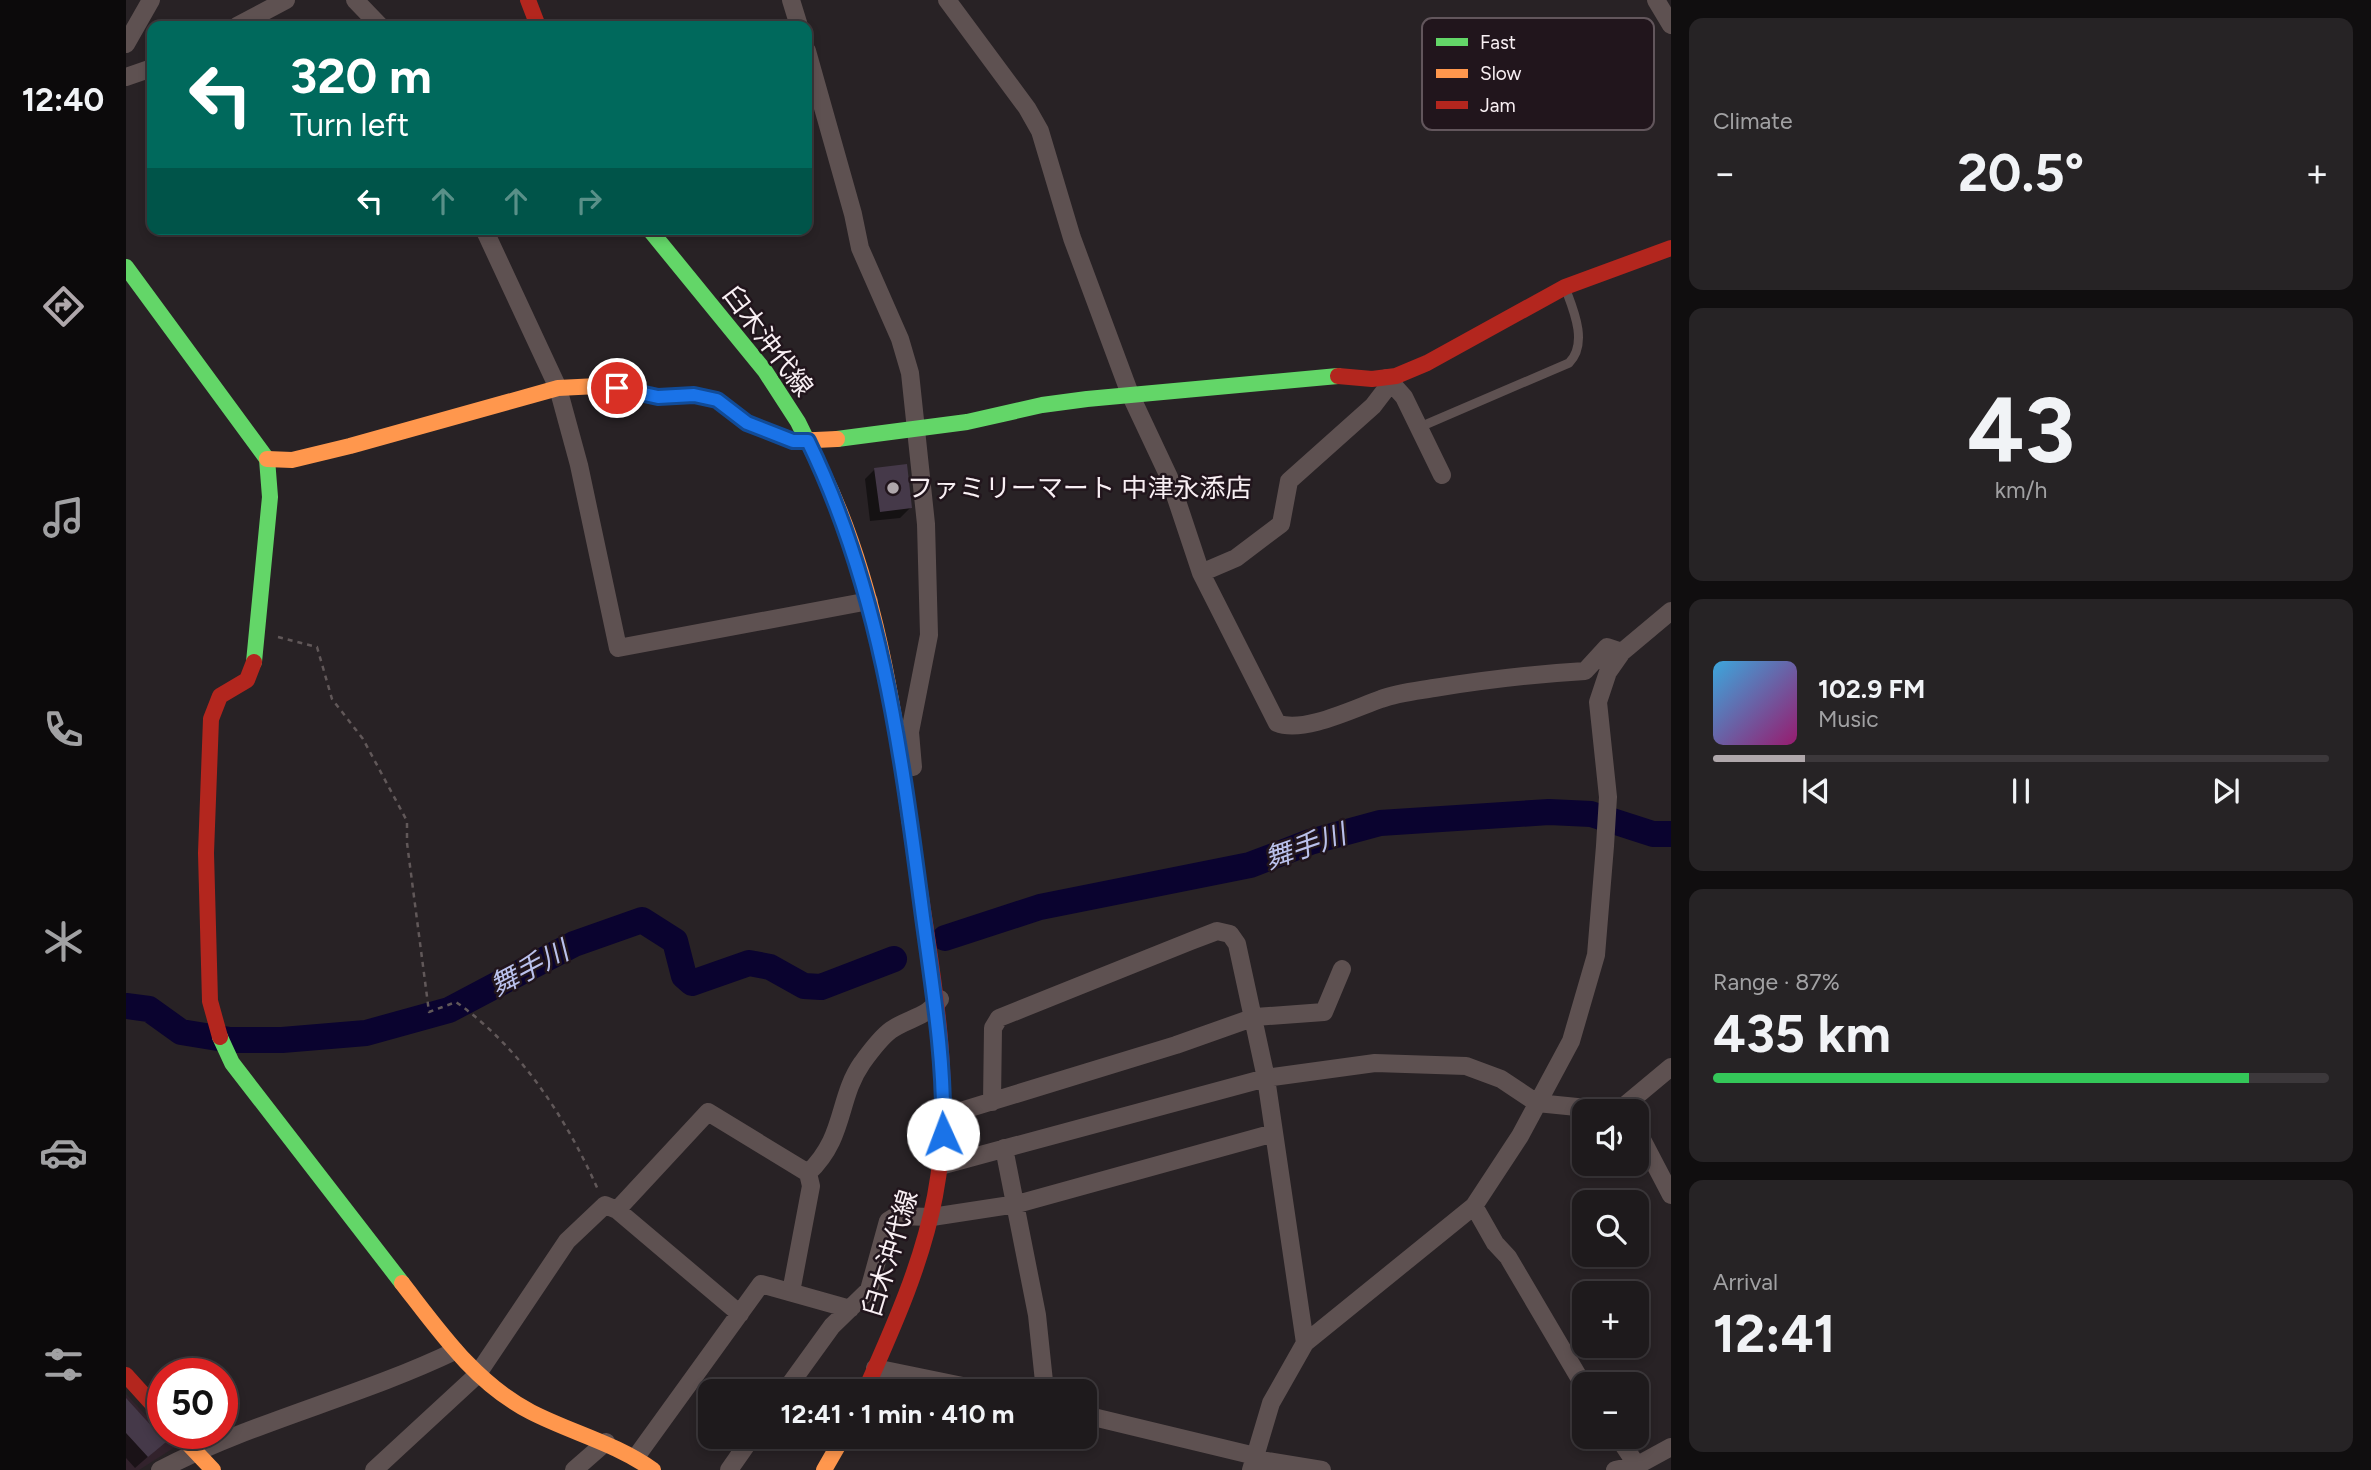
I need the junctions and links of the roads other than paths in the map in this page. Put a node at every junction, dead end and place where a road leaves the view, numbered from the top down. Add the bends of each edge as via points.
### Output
1 (151, 0) edge
2 (286, 0) edge
3 (355, 0) edge
4 (528, 0) edge
5 (791, 0) edge
6 (947, 0) edge
7 (1656, 0) edge
8 (246, 21) edge
9 (375, 21) edge
10 (536, 21) edge
11 (797, 21) edge
12 (1671, 25) edge
13 (126, 44) edge
14 (812, 69) edge
15 (147, 70) edge
16 (126, 78) edge
17 (487, 235) edge
18 (654, 235) edge
19 (1671, 248) edge
20 (126, 267) edge
21 (1565, 287) junction
22 (1387, 378) junction
23 (558, 388) junction
24 (1130, 394) junction
25 (918, 426) junction
26 (1420, 427) junction
27 (808, 441) junction
28 (267, 460) junction
29 (1442, 475) dead end
30 (1201, 573) junction
31 (869, 601) junction
32 (1671, 611) edge
33 (1622, 652) junction
34 (1342, 969) dead end
35 (935, 1006) junction
36 (1255, 1017) junction
37 (1671, 1067) edge
38 (1266, 1078) junction
39 (1636, 1099) edge
40 (992, 1102) junction
41 (1537, 1103) junction
42 (1572, 1106) edge
43 (944, 1116) junction
44 (1273, 1133) junction
45 (1004, 1148) junction
46 (1649, 1153) edge
47 (940, 1166) junction
48 (808, 1173) junction
49 (1671, 1195) edge
50 (1017, 1204) junction
51 (1474, 1206) junction
52 (611, 1208) junction
53 (932, 1217) junction
54 (791, 1292) junction
55 (850, 1309) junction
56 (740, 1314) junction
57 (1305, 1343) junction
58 (455, 1350) junction
59 (875, 1368) junction
60 (1576, 1372) edge
61 (126, 1375) edge
62 (477, 1375) junction
63 (794, 1379) edge
64 (870, 1379) edge
65 (928, 1379) edge
66 (1044, 1379) edge
67 (147, 1398) edge
68 (1097, 1418) edge
69 (606, 1442) junction
70 (1671, 1447) edge
71 (744, 1449) edge
72 (836, 1449) edge
73 (1626, 1449) edge
74 (196, 1451) junction
75 (636, 1457) junction
76 (1253, 1464) edge
77 (383, 1467) edge
78 (1639, 1468) edge
79 (160, 1470) edge
80 (213, 1470) edge
81 (574, 1470) edge
82 (653, 1470) edge
83 (729, 1470) edge
84 (824, 1470) edge
85 (1322, 1470) edge
86 (1615, 1470) edge

1 - 13 street
2 - 8 street
3 - 9 street
4 - 10 street
5 - 11 street
6 - 24 street via 1041,131 1072,238
7 - 12 street
14 - 25 street via 860,248 906,354
15 - 16 street
17 - 23 street
18 - 27 street, 臼木沖代線 via 773,380
19 - 21 street
20 - 28 street
21 - 22 street via 1427,363
21 - 26 lane via 1578,328 1577,353 1569,363
22 - 24 street via 1327,375
22 - 26 street
22 - 30 street via 1386,389 1373,406 1289,481 1281,524 1236,558
23 - 27 street via 598,386 658,397 694,395 717,400 747,423 793,441
23 - 28 street via 350,446 292,460
23 - 31 street via 618,648
24 - 25 street
24 - 30 street via 1169,477
25 - 27 street
25 - 35 street via 929,635 910,749 942,988
26 - 29 street
27 - 31 street, 臼木沖代線 via 837,507
28 - 58 street via 270,497 256,658 247,680 220,696 211,719 206,876 210,1001 232,1063
30 - 33 street via 1272,716 1286,727 1385,697 1521,675 1585,671 1607,647
31 - 35 street, 臼木沖代線 via 900,745
32 - 33 street
33 - 41 street via 1608,671 1598,702 1608,797 1596,955 1571,1041
34 - 36 street via 1324,1012
35 - 43 street, 臼木沖代線
35 - 48 street via 890,1031 861,1064 835,1138
36 - 38 street
36 - 40 street
36 - 40 street via 1237,944 1230,934 1217,932 999,1017 993,1028
37 - 39 street
38 - 41 street via 1374,1063 1466,1066 1500,1079
38 - 44 street
38 - 45 street
40 - 43 street
41 - 42 street
41 - 51 street
43 - 47 street, 臼木沖代線
44 - 50 street
44 - 57 street
45 - 47 street
45 - 50 street
46 - 49 street
47 - 53 street, 臼木沖代線
48 - 52 street via 708,1112
48 - 54 street via 811,1186
50 - 53 street
50 - 66 street
51 - 57 street
51 - 60 street
52 - 56 street
52 - 62 street via 567,1241
53 - 55 street via 896,1216 888,1221 869,1290
53 - 59 street, 臼木沖代線
54 - 55 street
54 - 56 street via 761,1283
55 - 63 street
56 - 75 street
57 - 76 street via 1272,1403
58 - 62 street
58 - 74 street via 417,1369
59 - 64 street, 臼木沖代線
59 - 65 street
61 - 67 street
62 - 69 street via 539,1416
62 - 77 street
68 - 76 street via 1247,1454
69 - 75 street
69 - 81 street
70 - 78 street
71 - 83 street
72 - 84 street
73 - 78 street
74 - 79 street
74 - 80 street
75 - 82 street
76 - 85 street
78 - 86 street

